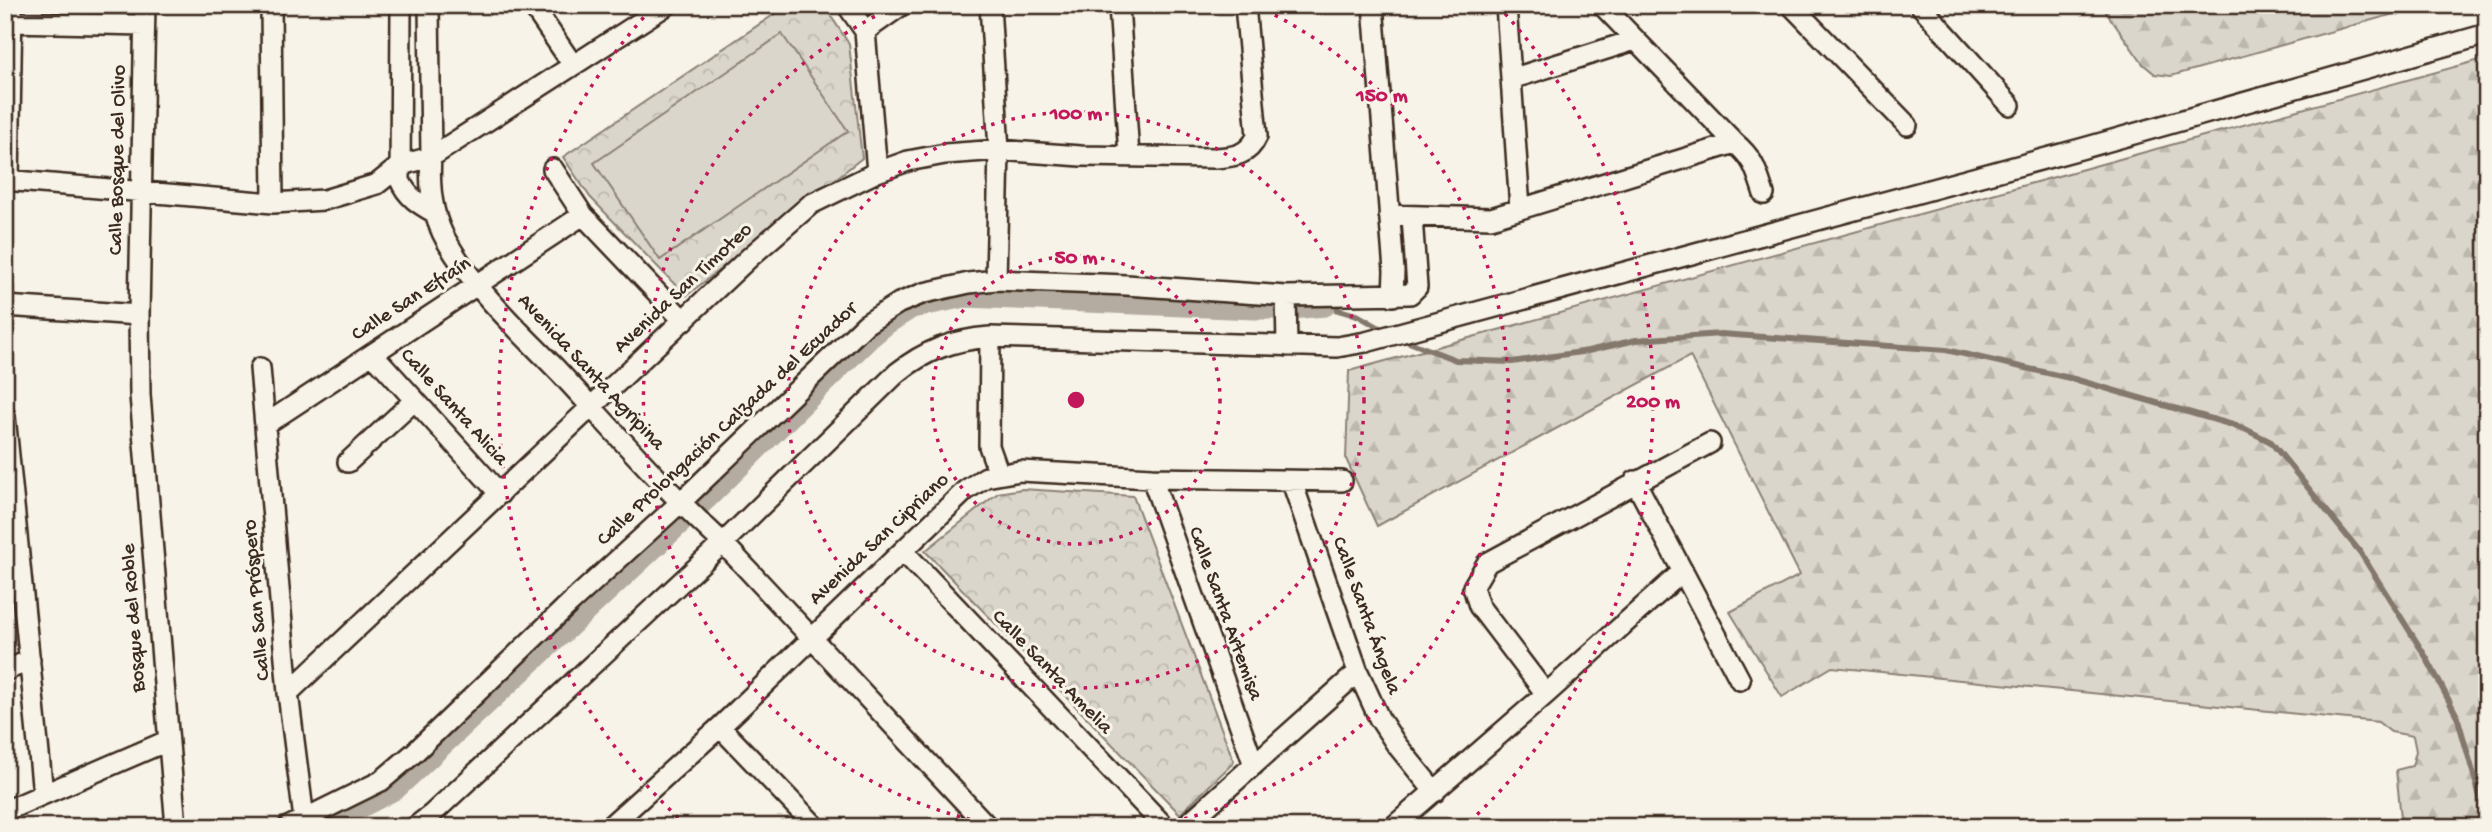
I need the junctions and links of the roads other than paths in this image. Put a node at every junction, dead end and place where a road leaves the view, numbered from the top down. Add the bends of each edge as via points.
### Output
1 (271, 5) edge
2 (401, 5) edge
3 (429, 5) edge
4 (532, 5) edge
5 (667, 5) edge
6 (847, 5) edge
7 (902, 5) edge
8 (990, 5) edge
9 (1119, 5) edge
10 (1245, 5) edge
11 (1373, 5) edge
12 (1506, 5) edge
13 (1602, 5) edge
14 (1791, 5) edge
15 (1920, 5) edge
16 (12, 14) edge
17 (144, 15) edge
18 (864, 31) junction
19 (2487, 34) edge
20 (1635, 40) junction
21 (573, 65) junction
22 (1511, 79) junction
23 (2010, 105) dead end
24 (1907, 125) dead end
25 (1735, 143) junction
26 (999, 150) junction
27 (1129, 156) junction
28 (431, 157) junction
29 (401, 166) junction
30 (553, 169) dead end
31 (877, 172) junction
32 (7, 180) edge
33 (377, 184) junction
34 (405, 191) junction
35 (141, 192) junction
36 (1763, 194) dead end
37 (272, 203) junction
38 (1520, 209) junction
39 (435, 213) junction
40 (583, 215) junction
41 (1389, 215) junction
42 (1412, 217) junction
43 (996, 280) junction
44 (477, 285) junction
45 (1286, 296) junction
46 (1393, 296) junction
47 (5, 306) edge
48 (139, 315) junction
49 (684, 321) junction
50 (989, 337) junction
51 (1287, 346) junction
52 (373, 354) junction
53 (260, 368) dead end
54 (415, 400) junction
55 (592, 408) junction
56 (5, 416) edge
57 (266, 424) junction
58 (1710, 443) dead end
59 (348, 461) dead end
60 (999, 474) junction
61 (1152, 478) junction
62 (1342, 481) dead end
63 (1635, 481) junction
64 (1292, 482) junction
65 (500, 494) junction
66 (685, 506) junction
67 (716, 537) junction
68 (903, 551) junction
69 (13, 565) edge
70 (1683, 571) junction
71 (810, 638) junction
72 (30, 660) junction
73 (5, 671) edge
74 (1358, 672) junction
75 (1740, 680) dead end
76 (288, 694) junction
77 (1546, 694) junction
78 (720, 727) junction
79 (167, 741) junction
80 (1254, 765) junction
81 (1435, 792) junction
82 (43, 794) junction
83 (5, 811) edge
84 (299, 824) edge
85 (176, 827) edge
86 (415, 827) edge
87 (609, 827) edge
88 (816, 827) edge
89 (988, 827) edge
90 (1166, 827) edge
91 (1184, 827) edge
92 (1394, 827) edge

1 - 37 street
2 - 29 street
3 - 28 street, Avenida Santa Agripina
4 - 21 street
5 - 21 street
6 - 18 street
7 - 18 street
8 - 26 street
9 - 27 street
10 - 27 street, Avenida San Timoteo via 1256,136 1253,146 1234,157
11 - 41 street
12 - 22 street
13 - 20 street
14 - 24 street
15 - 23 street
16 - 17 street
16 - 32 street
17 - 35 street, Calle Bosque del Olivo
18 - 31 street
19 - 51 street via 2071,152 1379,338 1337,347
20 - 22 street
20 - 25 street
21 - 28 street
22 - 38 street
25 - 36 street via 1754,163
25 - 38 street
26 - 27 street, Avenida San Timoteo
26 - 31 street, Avenida San Timoteo via 945,154
26 - 43 street
28 - 29 street
28 - 39 street, Avenida Santa Agripina via 429,179
29 - 33 street
29 - 34 street
30 - 40 street
31 - 49 street, Avenida San Timoteo via 811,205
32 - 35 street
33 - 34 street
33 - 37 street via 324,200
34 - 39 street
35 - 37 street
35 - 48 street, Calle Bosque del Olivo
38 - 42 street via 1491,218
39 - 44 street, Avenida Santa Agripina via 445,239
40 - 44 street, Calle San Efraín
40 - 49 street
41 - 42 street
41 - 46 street
42 - 46 street via 1417,287 1410,294
43 - 45 street, Calle Prolongación Calzada del Ecuador
43 - 66 street, Calle Prolongación Calzada del Ecuador via 924,293 866,324
44 - 52 street, Calle San Efraín
44 - 55 street, Avenida Santa Agripina
45 - 46 street, Calle Prolongación Calzada del Ecuador
45 - 51 street
47 - 48 street
48 - 79 street, Bosque del Roble via 140,395
49 - 55 street, Avenida San Timoteo
50 - 51 street
50 - 60 street via 989,446
50 - 67 street via 953,342 915,358
52 - 54 street, Calle Santa Alicia
52 - 57 street, Calle San Efraín
53 - 57 street, Calle San Próspero
54 - 59 street
54 - 65 street, Calle Santa Alicia
55 - 65 street, Avenida San Timoteo
55 - 66 street, Avenida Santa Agripina
56 - 69 street
57 - 76 street, Calle San Próspero
58 - 63 street
60 - 61 street, Avenida San Cipriano via 1020,471
60 - 68 street, Avenida San Cipriano via 965,490
61 - 64 street, Avenida San Cipriano
61 - 80 street, Calle Santa Artemisa
62 - 64 street, Avenida San Cipriano
63 - 70 street
63 - 77 street via 1487,563 1474,587 1479,606
64 - 74 street, Calle Santa Ángela
65 - 76 street, Avenida San Timoteo
66 - 67 street, Avenida Santa Agripina
66 - 84 street, Calle Prolongación Calzada del Ecuador via 568,605 381,780
67 - 71 street, Avenida Santa Agripina
67 - 86 street
68 - 71 street, Avenida San Cipriano
68 - 90 street, Calle Santa Amelia
69 - 72 street
70 - 75 street
70 - 77 street
71 - 78 street, Avenida San Cipriano
71 - 89 street, Avenida Santa Agripina
72 - 73 street
72 - 82 street
74 - 80 street
74 - 81 street, Calle Santa Ángela via 1379,718
76 - 84 street, Calle San Próspero
77 - 81 street
78 - 87 street, Avenida San Cipriano
78 - 88 street
79 - 82 street
79 - 85 street
80 - 91 street
81 - 92 street
82 - 83 street

